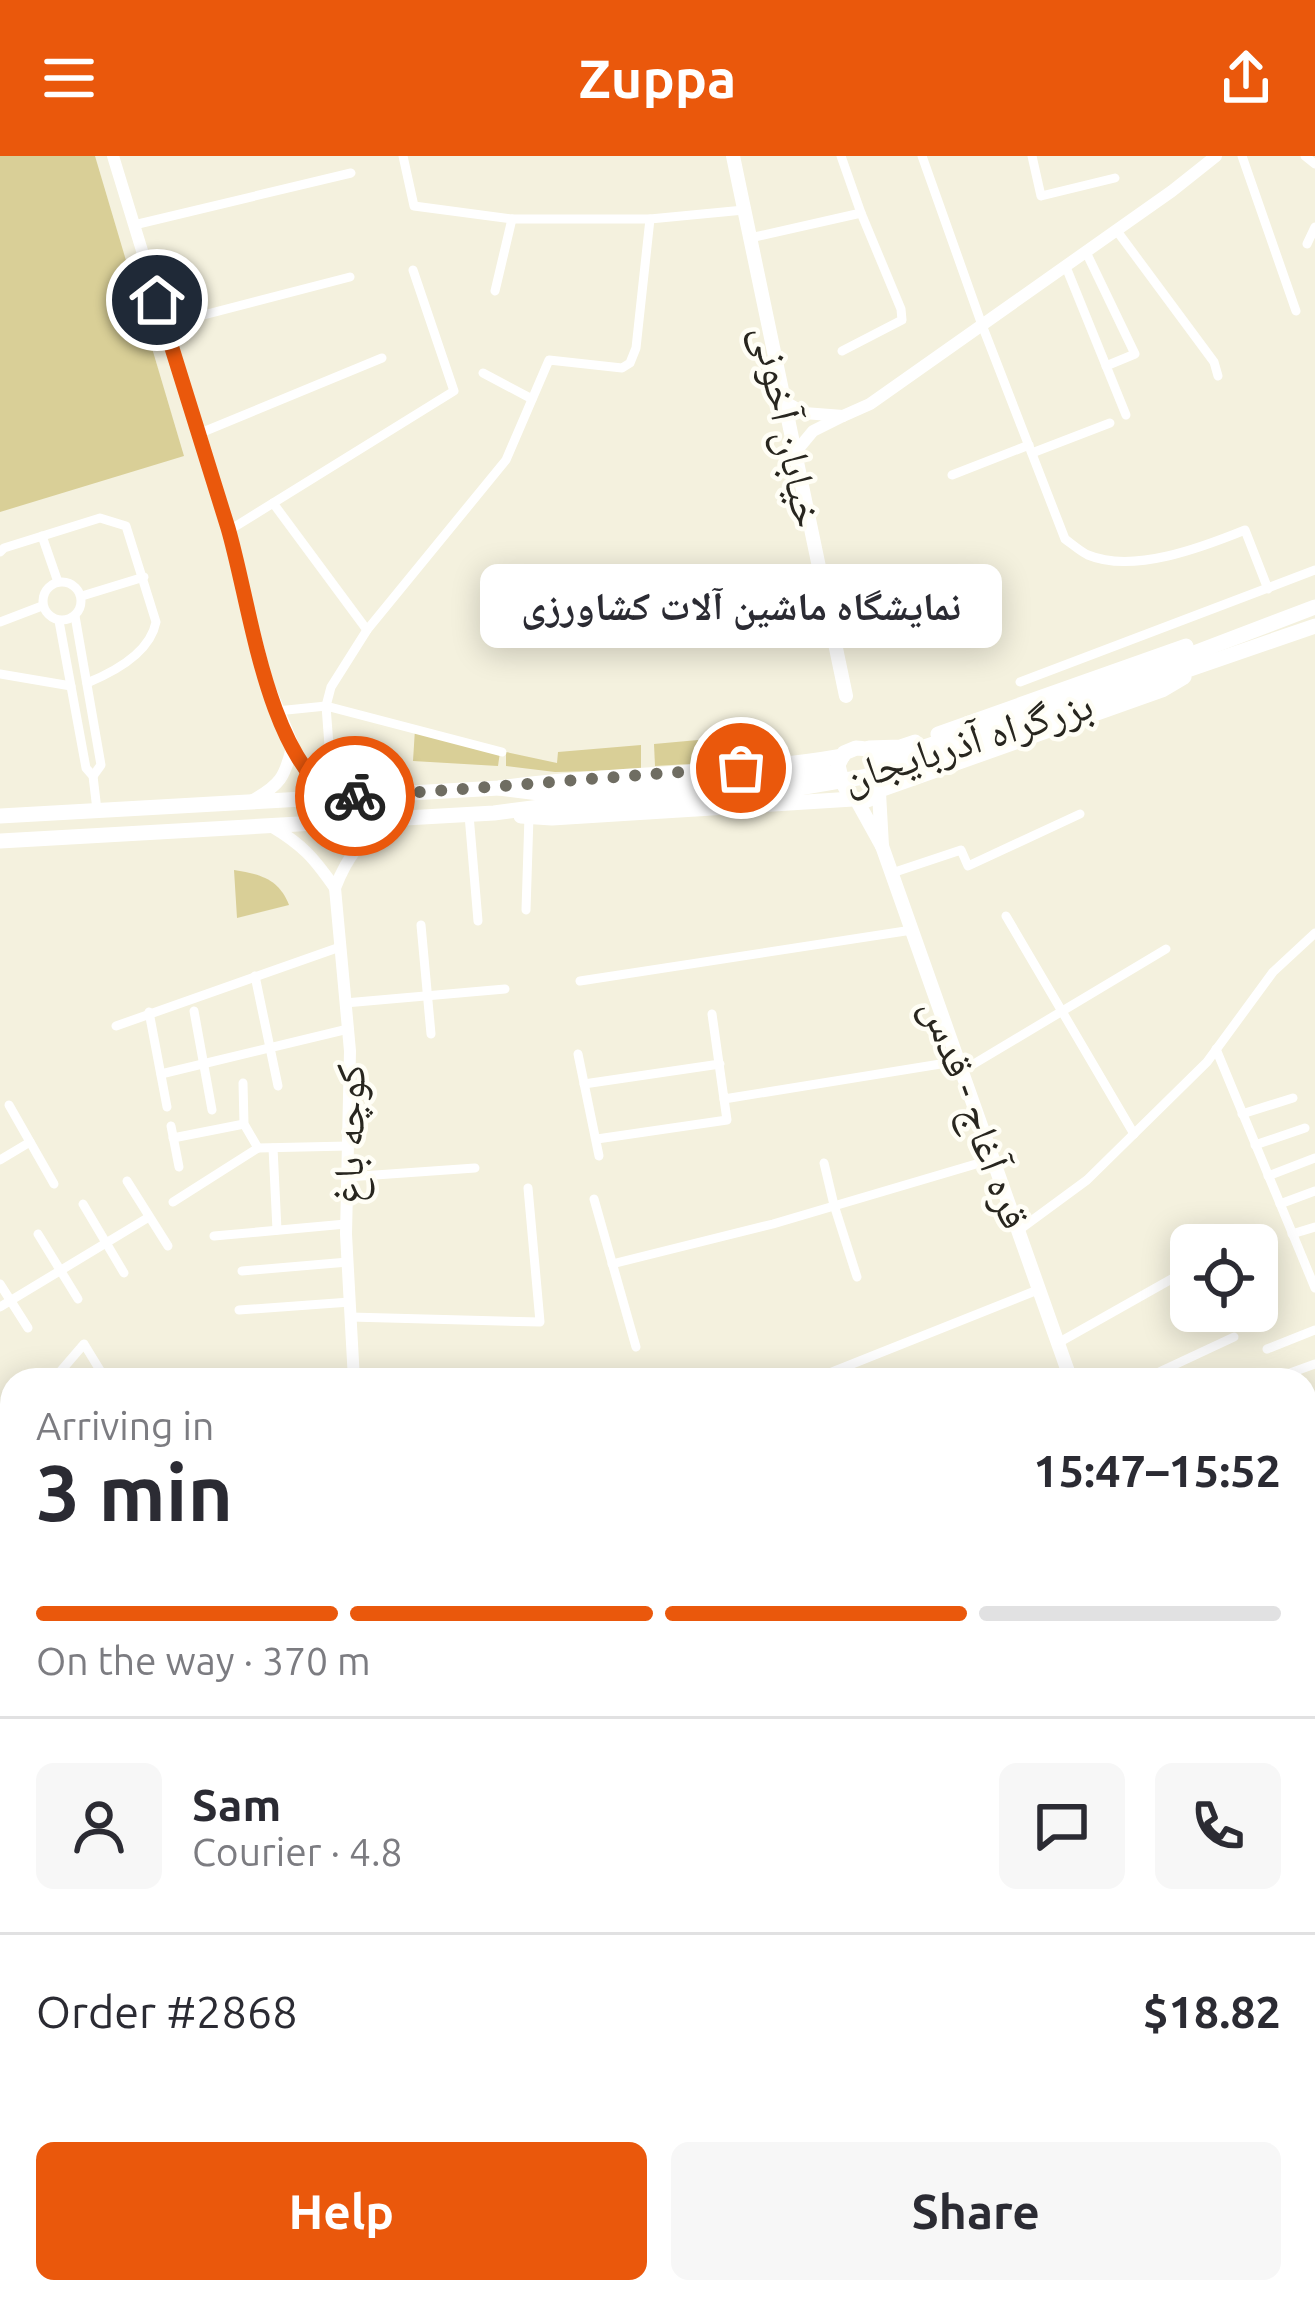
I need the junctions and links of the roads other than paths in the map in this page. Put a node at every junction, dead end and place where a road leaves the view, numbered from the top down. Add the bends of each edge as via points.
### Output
1 (113, 156) edge
2 (403, 156) edge
3 (734, 156) edge
4 (841, 156) edge
5 (922, 156) edge
6 (1032, 156) edge
7 (1216, 156) edge
8 (1243, 156) edge
9 (1305, 156) edge
10 (1315, 164) edge
11 (351, 173) dead end
12 (1115, 178) dead end
13 (744, 210) junction
14 (861, 213) junction
15 (650, 219) junction
16 (512, 220) junction
17 (134, 225) junction
18 (1315, 227) edge
19 (1117, 231) junction
20 (750, 238) junction
21 (1307, 244) dead end
22 (1086, 252) junction
23 (1066, 267) junction
24 (413, 270) dead end
25 (350, 277) dead end
26 (495, 292) dead end
27 (1296, 311) dead end
28 (165, 325) junction
29 (982, 325) junction
30 (842, 351) dead end
31 (382, 358) dead end
32 (1106, 366) junction
33 (484, 373) dead end
34 (1218, 376) dead end
35 (532, 399) junction
36 (782, 400) junction
37 (1126, 415) dead end
38 (843, 416) junction
39 (1110, 423) dead end
40 (198, 434) junction
41 (1030, 449) junction
42 (794, 454) junction
43 (952, 476) dead end
44 (273, 503) junction
45 (228, 531) junction
46 (42, 536) junction
47 (0, 552) edge
48 (1315, 570) edge
49 (144, 577) junction
50 (58, 582) junction
51 (1268, 589) junction
52 (82, 596) junction
53 (42, 606) junction
54 (1315, 607) edge
55 (75, 616) junction
56 (59, 621) junction
57 (0, 622) edge
58 (1315, 626) edge
59 (367, 630) junction
60 (1219, 650) junction
61 (0, 674) edge
62 (1021, 682) dead end
63 (87, 683) junction
64 (71, 686) junction
65 (846, 696) dead end
66 (326, 706) junction
67 (277, 711) junction
68 (292, 746) junction
69 (936, 746) junction
70 (869, 748) junction
71 (502, 752) dead end
72 (843, 756) junction
73 (934, 772) junction
74 (93, 776) junction
75 (794, 783) junction
76 (880, 792) junction
77 (333, 798) junction
78 (855, 799) junction
79 (250, 802) junction
80 (97, 810) junction
81 (494, 813) junction
82 (469, 814) junction
83 (1080, 814) dead end
84 (0, 816) edge
85 (529, 816) junction
86 (389, 819) junction
87 (270, 826) junction
88 (0, 841) edge
89 (883, 847) junction
90 (892, 873) junction
91 (335, 888) junction
92 (526, 910) dead end
93 (1006, 916) dead end
94 (478, 921) dead end
95 (422, 925) dead end
96 (912, 930) junction
97 (1315, 933) edge
98 (340, 947) junction
99 (1166, 950) dead end
100 (255, 976) junction
101 (580, 981) dead end
102 (505, 988) dead end
103 (428, 995) junction
104 (345, 1003) junction
105 (194, 1011) dead end
106 (1062, 1011) junction
107 (149, 1012) junction
108 (712, 1014) dead end
109 (116, 1025) dead end
110 (348, 1029) junction
111 (431, 1034) dead end
112 (271, 1048) junction
113 (1216, 1049) junction
114 (578, 1054) dead end
115 (204, 1064) junction
116 (720, 1064) junction
117 (961, 1066) junction
118 (161, 1074) junction
119 (243, 1083) dead end
120 (584, 1084) junction
121 (278, 1086) dead end
122 (1293, 1098) dead end
123 (724, 1099) junction
124 (9, 1105) dead end
125 (167, 1107) dead end
126 (212, 1110) dead end
127 (1242, 1114) junction
128 (244, 1124) junction
129 (171, 1126) dead end
130 (1305, 1128) dead end
131 (1134, 1134) junction
132 (173, 1138) junction
133 (597, 1139) junction
134 (30, 1142) junction
135 (1255, 1145) junction
136 (348, 1147) junction
137 (258, 1148) junction
138 (273, 1148) junction
139 (599, 1156) dead end
140 (1315, 1158) edge
141 (993, 1159) junction
142 (0, 1160) edge
143 (824, 1163) dead end
144 (179, 1167) dead end
145 (475, 1168) dead end
146 (1268, 1176) junction
147 (347, 1178) junction
148 (128, 1180) dead end
149 (54, 1184) dead end
150 (528, 1188) dead end
151 (1315, 1191) edge
152 (594, 1199) dead end
153 (173, 1202) dead end
154 (83, 1204) dead end
155 (1280, 1204) junction
156 (834, 1205) junction
157 (149, 1217) junction
158 (346, 1224) junction
159 (1315, 1227) edge
160 (1019, 1230) junction
161 (277, 1231) junction
162 (38, 1234) dead end
163 (1292, 1234) junction
164 (214, 1236) dead end
165 (106, 1243) junction
166 (168, 1246) dead end
167 (348, 1262) junction
168 (612, 1264) junction
169 (61, 1270) junction
170 (242, 1270) dead end
171 (124, 1273) dead end
172 (857, 1277) dead end
173 (1170, 1280) edge
174 (0, 1284) edge
175 (1315, 1288) edge
176 (1040, 1289) junction
177 (78, 1299) dead end
178 (350, 1302) junction
179 (5, 1304) edge
180 (239, 1310) dead end
181 (350, 1317) junction
182 (28, 1328) dead end
183 (1315, 1330) edge
184 (1234, 1337) dead end
185 (1058, 1343) junction
186 (635, 1347) dead end
187 (1267, 1349) dead end
188 (63, 1368) edge
189 (99, 1368) edge
190 (352, 1368) edge
191 (842, 1368) edge
192 (1067, 1368) edge
193 (1168, 1368) edge

1 - 17 main road
2 - 16 street via 414,206
3 - 13 main road, خیابان آخونی
4 - 14 street
5 - 29 street
6 - 12 street via 1041,196
7 - 19 main road
8 - 27 street
9 - 10 street
11 - 17 street
13 - 15 street
13 - 20 main road, خیابان آخونی
14 - 20 street
14 - 30 street via 902,320
15 - 16 street
15 - 35 street via 630,363 549,360
16 - 26 street
17 - 28 main road
18 - 21 street
19 - 22 main road
19 - 34 street
20 - 36 main road, خیابان آخونی
22 - 23 main road
22 - 32 street via 1135,354
23 - 29 main road
23 - 32 street
24 - 44 street via 454,392
25 - 28 street
28 - 40 main road
29 - 38 main road
29 - 41 street
31 - 40 street
32 - 37 street
33 - 35 street
35 - 59 street via 506,460
36 - 38 main road via 804,413
36 - 42 main road, خیابان آخونی
38 - 42 main road via 813,431
39 - 41 street
40 - 45 main road
41 - 43 street
41 - 51 street via 1065,539 1089,555 1128,562 1245,530
42 - 65 main road, خیابان آخونی
44 - 45 street
44 - 59 street
45 - 67 main road
46 - 47 street
46 - 49 street via 100,518 126,526
46 - 50 street
48 - 51 street
49 - 52 street
49 - 63 street via 154,635 117,671
50 - 52 street
50 - 53 street via 44,590
51 - 62 street
52 - 55 street
53 - 56 street
53 - 57 street
54 - 60 highway, بزرگراه آذربایجان
55 - 56 street
55 - 63 street
56 - 64 street
58 - 60 highway, بزرگراه آذربایجان
59 - 66 street
60 - 69 highway, بزرگراه آذربایجان
60 - 73 highway, بزرگراه آذربایجان via 1162,689
61 - 64 street
63 - 74 street via 100,765
64 - 74 street
66 - 67 street
66 - 71 street
66 - 77 street
67 - 68 main road
68 - 77 main road
68 - 79 main road via 283,777
69 - 70 highway, بزرگراه آذربایجان
69 - 73 highway via 916,749 923,770
69 - 75 highway, بزرگراه آذربایجان
70 - 72 highway
70 - 76 highway via 885,780
72 - 75 highway, بزرگراه آذربایجان
72 - 78 highway via 843,789
73 - 76 highway, بزرگراه آذربایجان
74 - 80 street
75 - 77 highway, بزرگراه آذربایجان via 550,781
75 - 78 highway, بزرگراه آذربایجان
75 - 81 highway, بزرگراه آذربایجان
75 - 85 highway, بزرگراه آذربایجان
76 - 78 highway
76 - 89 main road
77 - 79 highway, بزرگراه آذربایجان
78 - 89 main road
79 - 80 highway, بزرگراه آذربایجان
80 - 84 highway, بزرگراه آذربایجان
81 - 82 highway, بزرگراه آذربایجان
81 - 85 highway, بزرگراه آذربایجان
82 - 86 highway, بزرگراه آذربایجان
82 - 94 street
83 - 90 street via 968,866 961,850
85 - 92 street
86 - 87 highway, بزرگراه آذربایجان
86 - 91 main road via 363,839
87 - 88 highway, بزرگراه آذربایجان
87 - 91 main road via 297,841
89 - 90 main road, قره آغاج - قدس
90 - 96 main road, قره آغاج - قدس
91 - 98 main road, کوچه باغ
93 - 106 street
95 - 103 street
96 - 101 street
96 - 117 main road, قره آغاج - قدس
97 - 113 street via 1273,972
98 - 100 street
98 - 104 main road, کوچه باغ
99 - 106 street
100 - 107 street
100 - 112 street
102 - 103 street
103 - 104 street
103 - 111 street
104 - 110 main road, کوچه باغ
105 - 115 street
106 - 117 street
106 - 131 street
107 - 109 street
107 - 118 street
108 - 116 street
110 - 112 street
110 - 136 main road, کوچه باغ
112 - 115 street
112 - 121 street
113 - 127 street
113 - 131 street
114 - 120 street
115 - 118 street
115 - 126 street
116 - 120 street
116 - 123 street
117 - 123 street
117 - 141 main road, قره آغاج - قدس
118 - 125 street
119 - 128 street
120 - 133 street
122 - 127 street
123 - 133 street via 727,1120
124 - 134 street
127 - 135 street
128 - 132 street
128 - 137 street
129 - 132 street
130 - 135 street
131 - 160 street
132 - 144 street
133 - 139 street
134 - 142 street
134 - 149 street
135 - 146 street
136 - 138 street
136 - 147 main road, کوچه باغ
137 - 138 street
137 - 153 street
138 - 161 street
140 - 146 street
141 - 156 street
141 - 160 main road, قره آغاج - قدس
143 - 156 street
145 - 147 street
146 - 155 street
147 - 158 main road, کوچه باغ
148 - 157 street
150 - 181 street via 540,1322
151 - 155 street
152 - 168 street
154 - 165 street
155 - 163 street
156 - 168 street
156 - 172 street
157 - 165 street
157 - 166 street
158 - 161 street
158 - 167 main road, کوچه باغ
159 - 163 street
160 - 176 main road, قره آغاج - قدس
161 - 164 street
162 - 169 street
163 - 175 street
165 - 169 street
165 - 171 street
167 - 170 street
167 - 178 main road, کوچه باغ
168 - 186 street
169 - 177 street
169 - 179 street
173 - 185 street
174 - 179 street
176 - 185 main road, قره آغاج - قدس
176 - 191 street
178 - 180 street
178 - 181 main road, کوچه باغ
179 - 182 street
181 - 190 main road, کوچه باغ
183 - 187 street
184 - 193 street
185 - 192 main road, قره آغاج - قدس
188 - 189 street via 84,1344

